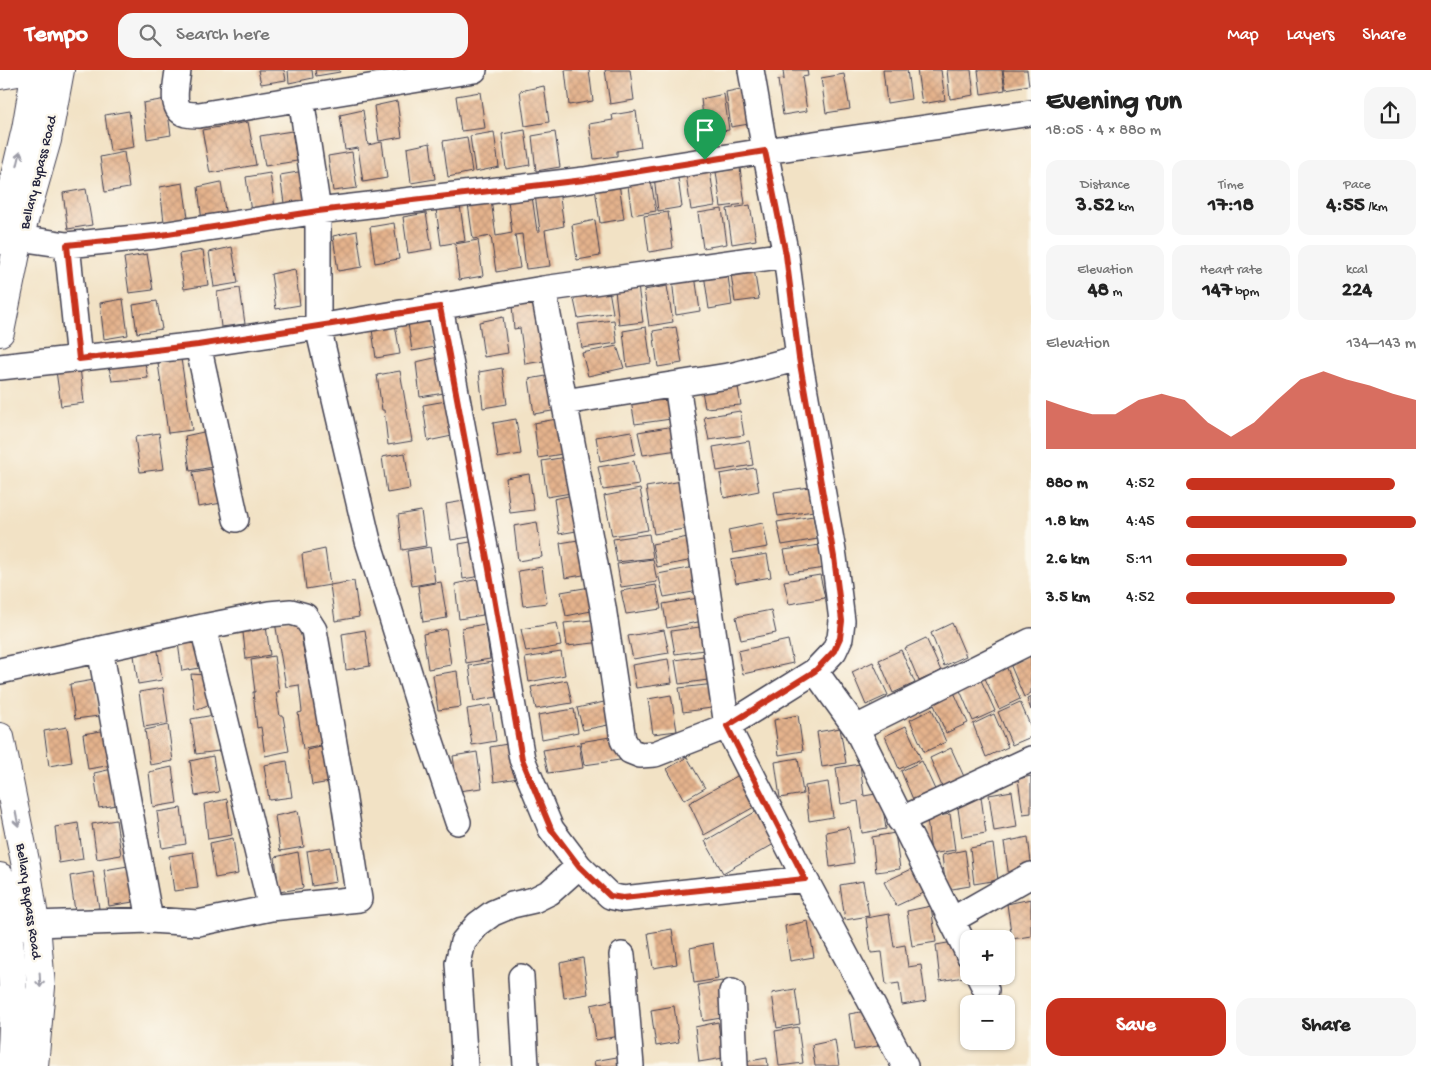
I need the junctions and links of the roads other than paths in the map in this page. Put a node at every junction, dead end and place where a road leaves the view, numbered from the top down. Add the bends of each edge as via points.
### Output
1 (30, 70) edge
2 (36, 70) edge
3 (60, 70) edge
4 (178, 70) edge
5 (474, 70) edge
6 (751, 70) edge
7 (0, 76) edge
8 (301, 98) junction
9 (1031, 113) edge
10 (765, 151) junction
11 (318, 211) junction
12 (10, 239) edge
13 (67, 245) junction
14 (786, 255) junction
15 (543, 289) junction
16 (440, 307) junction
17 (318, 327) junction
18 (0, 332) edge
19 (198, 345) junction
20 (799, 358) junction
21 (79, 359) junction
22 (0, 367) edge
23 (677, 384) junction
24 (564, 402) junction
25 (236, 519) dead end
26 (203, 627) junction
27 (1031, 641) edge
28 (100, 649) junction
29 (0, 671) edge
30 (815, 671) junction
31 (727, 726) junction
32 (856, 728) junction
33 (0, 737) edge
34 (1031, 759) edge
35 (900, 820) junction
36 (458, 822) dead end
37 (579, 866) junction
38 (1031, 875) edge
39 (0, 878) edge
40 (805, 879) junction
41 (271, 908) junction
42 (150, 920) junction
43 (952, 920) junction
44 (35, 924) junction
45 (4, 929) edge
46 (960, 936) edge
47 (622, 955) dead end
48 (521, 977) dead end
49 (732, 992) dead end
50 (10, 1066) edge
51 (34, 1066) edge
52 (465, 1066) edge
53 (526, 1066) edge
54 (631, 1066) edge
55 (735, 1066) edge
56 (904, 1066) edge

1 - 7 street
12 -> 2 street, Bellary Bypass Road
3 - 12 street, Bellary Bypass Road via 47,140
4 - 8 street via 175,99 177,107 185,114 199,115
5 - 8 street
6 - 10 street
8 - 11 street
9 - 10 street
10 - 11 street via 584,180
10 - 14 street
11 - 13 street via 155,236
11 - 17 street
12 - 13 street
12 - 18 street, Bellary Bypass Road
13 - 21 street
14 - 15 street
14 - 20 street
15 - 16 street
15 - 24 street
16 - 17 street
16 - 37 street via 522,759 551,829
17 - 19 street
17 - 36 street via 368,541
19 - 21 street
19 - 25 street
20 - 23 street via 734,375
20 - 30 street via 842,621 834,651
21 - 22 street
23 - 24 street
23 - 31 street
24 - 31 street via 603,607 623,740 630,751 640,755 655,754
26 - 28 street
26 - 41 street
26 - 41 street via 291,612 305,616 314,630 359,898
27 - 32 street
28 - 29 street
28 - 42 street
30 - 31 street
30 - 32 street
31 - 40 street
32 - 35 street
33 -> 44 street, Bellary Bypass Road
34 - 35 street
35 - 43 street
37 - 40 street via 610,896 623,898
37 - 52 street via 550,892 492,913 463,942 458,963
38 - 43 street
39 - 45 street, Bellary Bypass Road
40 - 56 street
41 - 42 street via 198,923
42 - 44 street
43 - 46 street
44 - 45 street
44 -> 51 street, Bellary Bypass Road via 40,987
45 - 50 street, Bellary Bypass Road via 14,1001
47 - 54 street
48 - 53 street
49 - 55 street

